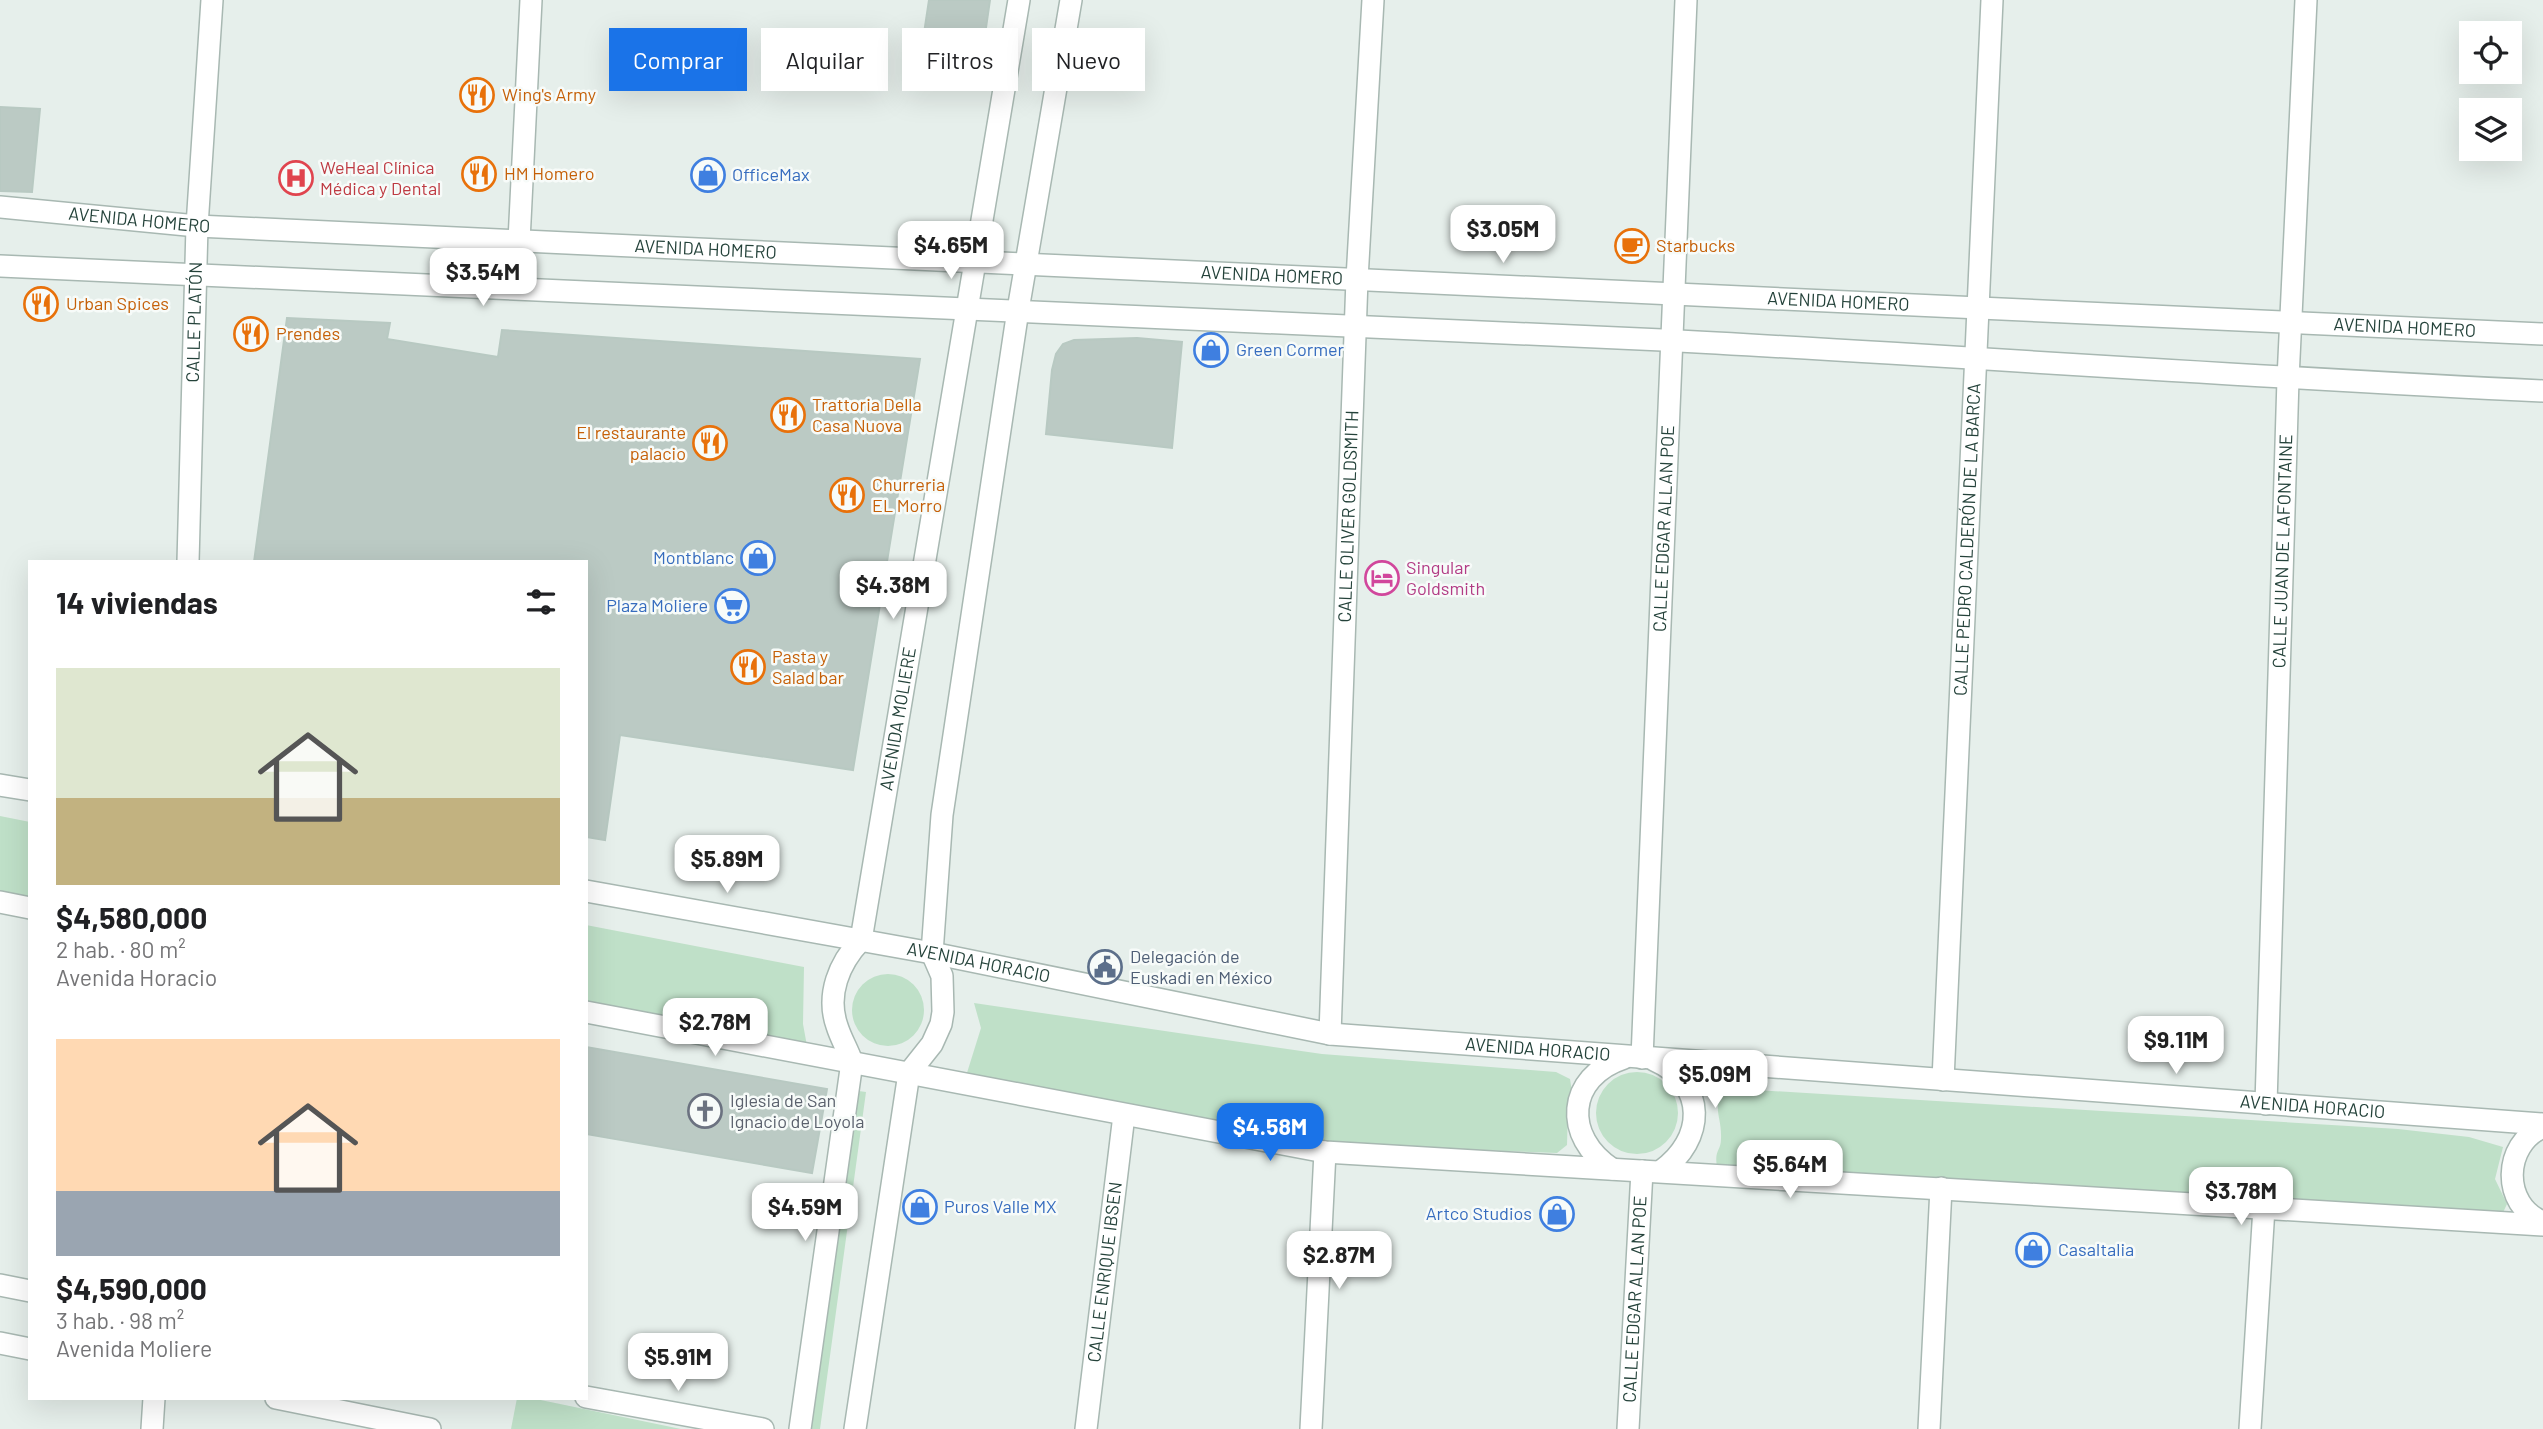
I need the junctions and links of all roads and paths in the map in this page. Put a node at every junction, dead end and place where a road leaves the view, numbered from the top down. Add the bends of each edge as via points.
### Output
1 (212, 0) edge
2 (531, 0) edge
3 (1019, 0) edge
4 (1071, 0) edge
5 (1373, 0) edge
6 (1686, 0) edge
7 (1992, 0) edge
8 (2306, 0) edge
9 (0, 207) edge
10 (197, 226) junction
11 (519, 241) junction
12 (976, 261) junction
13 (1026, 264) junction
14 (0, 266) edge
15 (195, 274) junction
16 (1357, 279) junction
17 (1674, 294) junction
18 (967, 308) junction
19 (1977, 308) junction
20 (1018, 310) junction
21 (2291, 321) junction
22 (1356, 325) junction
23 (2543, 334) edge
24 (1671, 341) junction
25 (1974, 360) junction
26 (2288, 379) junction
27 (2543, 390) edge
28 (188, 560) edge
29 (0, 785) edge
30 (28, 790) edge
31 (588, 891) edge
32 (0, 902) edge
33 (28, 908) edge
34 (861, 940) junction
35 (932, 953) junction
36 (588, 1013) edge
37 (1330, 1034) junction
38 (1640, 1058) junction
39 (852, 1062) junction
40 (909, 1073) junction
41 (1944, 1080) junction
42 (2266, 1104) junction
43 (1124, 1115) junction
44 (2543, 1126) edge
45 (1325, 1152) junction
46 (1612, 1169) junction
47 (1651, 1171) junction
48 (1941, 1188) junction
49 (2264, 1208) junction
50 (2543, 1223) edge
51 (0, 1285) edge
52 (28, 1291) edge
53 (0, 1343) edge
54 (28, 1349) edge
55 (588, 1398) edge
56 (154, 1400) edge
57 (286, 1400) edge
58 (152, 1429) edge
59 (430, 1429) edge
60 (763, 1429) edge
61 (800, 1429) edge
62 (855, 1429) edge
63 (1086, 1429) edge
64 (1311, 1429) edge
65 (1628, 1429) edge
66 (1929, 1429) edge
67 (2250, 1429) edge

1 - 10 street, CALLE PLATÓN
2 - 11 street
3 - 12 street, AVENIDA MOLIERE
4 - 13 street
5 - 16 street, CALLE OLIVER GOLDSMITH
6 - 17 street, CALLE EDGAR ALLAN POE
7 - 19 street, CALLE PEDRO CALDERÓN DE LA BARCA
8 - 21 street, CALLE JUAN DE LAFONTAINE
9 - 10 street, AVENIDA HOMERO
10 - 11 street, AVENIDA HOMERO
10 - 15 street, CALLE PLATÓN
11 - 12 street, AVENIDA HOMERO
12 - 13 street, AVENIDA HOMERO
12 - 18 street, AVENIDA MOLIERE
13 - 16 street, AVENIDA HOMERO
13 - 20 street
14 - 15 street
15 - 18 street
15 - 28 street, CALLE PLATÓN
16 - 17 street, AVENIDA HOMERO
16 - 22 street, CALLE OLIVER GOLDSMITH
17 - 19 street, AVENIDA HOMERO
17 - 24 street, CALLE EDGAR ALLAN POE
18 - 20 street
18 - 34 street, AVENIDA MOLIERE
19 - 21 street, AVENIDA HOMERO
19 - 25 street, CALLE PEDRO CALDERÓN DE LA BARCA
20 - 22 street
20 - 35 street via 942,815
21 - 23 street, AVENIDA HOMERO
21 - 26 street, CALLE JUAN DE LAFONTAINE
22 - 24 street
22 - 37 street, CALLE OLIVER GOLDSMITH
24 - 25 street
24 - 38 street, CALLE EDGAR ALLAN POE
25 - 26 street
25 - 41 street, CALLE PEDRO CALDERÓN DE LA BARCA
26 - 27 street
26 - 42 street, CALLE JUAN DE LAFONTAINE
29 - 30 street
31 - 34 street, AVENIDA HORACIO
32 - 33 street
34 - 35 street, AVENIDA HORACIO
34 - 39 street, AVENIDA MOLIERE via 845,960 834,993 836,1025
35 - 37 street, AVENIDA HORACIO
35 - 40 street via 942,976 943,1012 932,1044
36 - 39 street
37 - 38 street, AVENIDA HORACIO
38 - 41 street, AVENIDA HORACIO
38 - 46 street via 1605,1066 1581,1095 1577,1112 1584,1141
38 - 47 street via 1670,1068 1681,1079 1694,1112 1688,1144 1673,1162
39 - 40 street
39 - 61 street
40 - 43 street
40 - 62 street
41 - 42 street, AVENIDA HORACIO
42 - 44 street, AVENIDA HORACIO
43 - 45 street
43 - 63 street, CALLE ENRIQUE IBSEN
44 - 50 street via 2521,1144 2511,1169 2517,1198
45 - 46 street
45 - 64 street
46 - 47 street
47 - 48 street
47 - 65 street, CALLE EDGAR ALLAN POE
48 - 49 street
48 - 66 street
49 - 50 street
49 - 67 street
51 - 52 street
53 - 54 street
55 - 60 street
56 - 58 street
57 - 59 street

